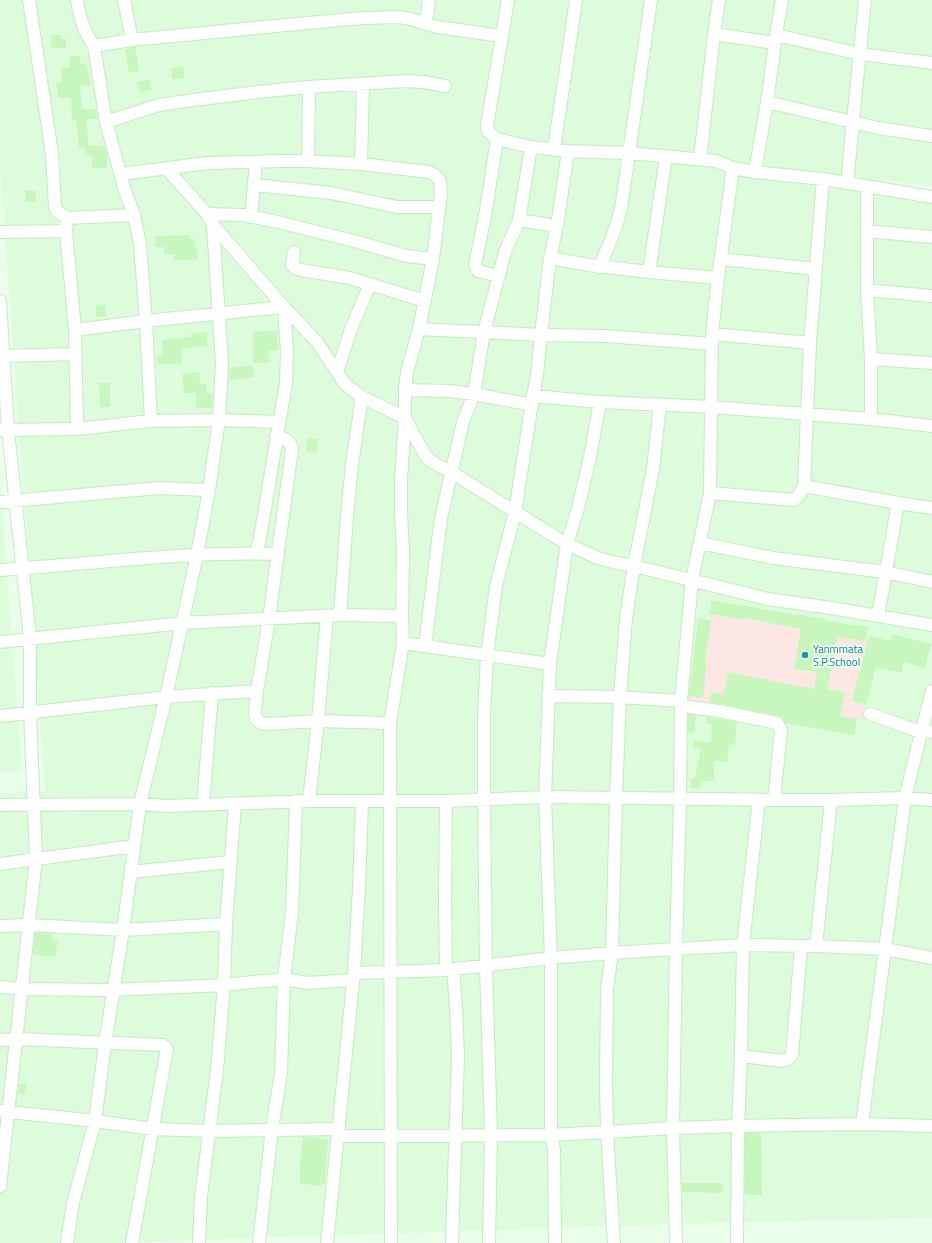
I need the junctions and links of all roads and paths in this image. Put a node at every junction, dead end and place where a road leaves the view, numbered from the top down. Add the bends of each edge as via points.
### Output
1 (29, 0) edge
2 (77, 0) edge
3 (124, 0) edge
4 (429, 0) edge
5 (508, 0) edge
6 (576, 0) edge
7 (651, 0) edge
8 (719, 0) edge
9 (782, 0) edge
10 (865, 0) edge
11 (426, 24) junction
12 (714, 34) junction
13 (502, 36) junction
14 (776, 39) junction
15 (132, 40) junction
16 (94, 46) junction
17 (860, 54) junction
18 (932, 63) edge
19 (363, 84) junction
20 (445, 86) dead end
21 (309, 88) junction
22 (767, 102) junction
23 (106, 122) junction
24 (854, 122) junction
25 (932, 136) edge
26 (497, 139) junction
27 (531, 147) junction
28 (554, 149) junction
29 (568, 151) junction
30 (629, 153) junction
31 (666, 157) junction
32 (700, 160) junction
33 (308, 161) junction
34 (256, 162) junction
35 (361, 164) junction
36 (166, 168) junction
37 (733, 168) junction
38 (755, 172) junction
39 (121, 174) junction
40 (823, 179) junction
41 (847, 183) junction
42 (254, 185) junction
43 (867, 186) junction
44 (932, 197) edge
45 (440, 207) junction
46 (207, 214) junction
47 (134, 215) junction
48 (251, 217) junction
49 (67, 218) junction
50 (519, 220) junction
51 (213, 225) junction
52 (557, 226) junction
53 (66, 231) junction
54 (867, 231) junction
55 (0, 232) edge
56 (932, 237) edge
57 (294, 252) dead end
58 (550, 258) junction
59 (433, 259) junction
60 (721, 259) junction
61 (599, 267) junction
62 (816, 269) junction
63 (649, 272) junction
64 (499, 276) junction
65 (718, 278) junction
66 (370, 284) junction
67 (867, 290) junction
68 (932, 296) edge
69 (0, 301) edge
70 (425, 301) junction
71 (284, 307) junction
72 (219, 314) junction
73 (146, 321) junction
74 (418, 328) junction
75 (75, 330) junction
76 (484, 332) junction
77 (541, 335) junction
78 (711, 339) junction
79 (810, 343) junction
80 (76, 354) junction
81 (2, 356) edge
82 (871, 359) junction
83 (932, 362) edge
84 (337, 372) junction
85 (405, 390) junction
86 (474, 394) junction
87 (362, 397) junction
88 (532, 400) junction
89 (600, 402) junction
90 (660, 404) junction
91 (711, 407) junction
92 (806, 414) junction
93 (405, 418) junction
94 (872, 419) junction
95 (219, 420) junction
96 (151, 421) junction
97 (279, 422) junction
98 (932, 426) edge
99 (78, 428) junction
100 (4, 430) edge
101 (276, 436) junction
102 (451, 472) junction
103 (804, 486) junction
104 (209, 490) junction
105 (710, 493) junction
106 (0, 502) edge
107 (16, 502) junction
108 (898, 503) junction
109 (932, 508) edge
110 (514, 512) junction
111 (700, 543) junction
112 (567, 544) junction
113 (256, 553) junction
114 (278, 554) junction
115 (197, 555) junction
116 (634, 566) junction
117 (23, 569) junction
118 (0, 570) edge
119 (885, 572) junction
120 (692, 580) junction
121 (932, 582) edge
122 (327, 616) junction
123 (340, 616) junction
124 (402, 616) junction
125 (878, 616) junction
126 (269, 619) junction
127 (182, 623) junction
128 (932, 625) edge
129 (30, 639) junction
130 (0, 642) edge
131 (403, 643) junction
132 (425, 646) junction
133 (487, 655) junction
134 (550, 664) junction
135 (256, 691) junction
136 (932, 691) edge
137 (212, 693) junction
138 (548, 696) junction
139 (166, 697) junction
140 (620, 697) junction
141 (681, 704) junction
142 (30, 713) junction
143 (870, 714) dead end
144 (0, 716) edge
145 (318, 721) junction
146 (390, 723) junction
147 (925, 731) edge
148 (545, 797) junction
149 (616, 798) junction
150 (905, 798) junction
151 (680, 799) junction
152 (484, 800) junction
153 (759, 800) junction
154 (774, 800) junction
155 (831, 800) junction
156 (932, 800) edge
157 (296, 801) junction
158 (309, 801) junction
159 (362, 801) junction
160 (391, 801) junction
161 (446, 801) junction
162 (140, 804) junction
163 (234, 804) junction
164 (0, 805) edge
165 (34, 805) junction
166 (203, 805) junction
167 (134, 846) junction
168 (36, 859) junction
169 (230, 862) junction
170 (0, 864) edge
171 (131, 872) junction
172 (226, 924) junction
173 (29, 925) junction
174 (0, 926) edge
175 (123, 930) junction
176 (743, 945) junction
177 (816, 946) junction
178 (800, 947) junction
179 (676, 949) junction
180 (885, 949) junction
181 (612, 953) junction
182 (551, 958) junction
183 (932, 958) edge
184 (486, 966) junction
185 (450, 969) junction
186 (391, 972) junction
187 (353, 976) junction
188 (284, 979) junction
189 (224, 986) junction
190 (0, 987) edge
191 (22, 989) junction
192 (112, 990) junction
193 (17, 1039) junction
194 (0, 1040) edge
195 (105, 1044) junction
196 (741, 1056) junction
197 (4, 1111) edge
198 (95, 1121) junction
199 (862, 1124) junction
200 (738, 1126) junction
201 (932, 1126) edge
202 (673, 1128) junction
203 (153, 1129) junction
204 (272, 1129) junction
205 (210, 1131) junction
206 (339, 1132) junction
207 (607, 1132) junction
208 (491, 1134) junction
209 (454, 1135) junction
210 (551, 1135) junction
211 (391, 1136) junction
212 (0, 1186) edge
213 (67, 1243) edge
214 (132, 1243) edge
215 (198, 1243) edge
216 (259, 1243) edge
217 (327, 1243) edge
218 (391, 1243) edge
219 (452, 1243) edge
220 (489, 1243) edge
221 (555, 1243) edge
222 (614, 1243) edge
223 (676, 1243) edge
224 (737, 1243) edge

1 - 49 street via 52,154 55,207
2 - 16 street via 81,22
3 - 15 street
4 - 11 street
5 - 13 street
6 - 28 street
7 - 30 street
8 - 12 street
9 - 14 street
10 - 17 street
11 - 13 street
11 - 15 street via 398,17 369,18
12 - 14 street
12 - 32 street
13 - 26 street via 487,126 488,131
14 - 17 street
14 - 22 street
15 - 16 street
16 - 23 street
17 - 18 street
17 - 24 street
19 - 20 street via 424,82
19 - 21 street
19 - 35 street
21 - 23 street via 159,104
21 - 33 street
22 - 24 street
22 - 38 street
23 - 39 street
24 - 25 street
24 - 41 street
26 - 27 street
26 - 64 street via 475,265 478,271
27 - 28 street
27 - 50 street
28 - 29 street
29 - 30 street
29 - 52 street
30 - 31 street
30 - 61 street via 617,225
31 - 32 street
31 - 63 street
32 - 37 street via 716,161
33 - 34 street
33 - 35 street
34 - 36 street via 208,163
34 - 42 street
35 - 45 street via 429,172 435,175 440,181
36 - 39 street
36 - 46 street
37 - 38 street
37 - 60 street
38 - 40 street
39 - 47 street
40 - 41 street
40 - 62 street
41 - 43 street
42 - 45 street via 331,193 397,207
42 - 48 street
43 - 44 street
43 - 54 street
45 - 59 street
46 - 48 street
46 - 51 street
47 - 49 street
47 - 73 street via 140,244
48 - 59 street via 337,236 406,256
49 - 53 street
50 - 52 street
50 - 64 street via 507,247
51 - 71 street
51 - 72 street
52 - 58 street
53 - 55 street
53 - 75 street
54 - 56 street
54 - 67 street
57 - 66 street via 294,268
58 - 61 street
58 - 77 street
59 - 70 street
60 - 62 street
60 - 65 street
61 - 63 street
62 - 79 street
63 - 65 street
64 - 76 street
65 - 78 street
66 - 70 street
66 - 84 street
67 - 68 street
67 - 82 street
69 - 81 street
70 - 74 street
71 - 72 street
71 - 84 street via 317,342
71 - 97 street via 286,376
72 - 73 street
72 - 95 street via 222,363
73 - 75 street
73 - 96 street
74 - 76 street
74 - 85 street
75 - 80 street
76 - 77 street
76 - 86 street
77 - 78 street
77 - 88 street
78 - 79 street
78 - 91 street
79 - 92 street
80 - 81 street
80 - 99 street
81 - 100 street
82 - 83 street
82 - 94 street
84 - 87 street via 345,384
85 - 86 street via 450,390
85 - 93 street
86 - 88 street
86 - 102 street via 463,422
87 - 93 street
87 - 123 street via 352,464
88 - 89 street
88 - 110 street
89 - 90 street
89 - 112 street via 590,457
90 - 91 street
90 - 116 street via 653,469
91 - 92 street
91 - 105 street
92 - 94 street
92 - 103 street
93 - 102 street via 426,455 432,462
93 - 124 street via 401,478
94 - 98 street
95 - 96 street
95 - 97 street
95 - 104 street
96 - 99 street
97 - 101 street
99 - 100 street
100 - 107 street
101 - 113 street
101 - 114 street via 290,443 292,449
102 - 110 street
102 - 132 street via 441,518
103 - 105 street via 794,500
103 - 108 street
104 - 107 street via 158,488
104 - 115 street
105 - 111 street
106 - 107 street
107 - 117 street
108 - 109 street
108 - 119 street
110 - 112 street
110 - 133 street via 496,586
111 - 119 street via 773,558
111 - 120 street
112 - 116 street via 598,558
112 - 134 street
113 - 114 street
113 - 115 street
114 - 126 street
115 - 117 street
115 - 127 street
116 - 120 street
116 - 140 street via 626,618
117 - 118 street
117 - 129 street
119 - 121 street
119 - 125 street
120 - 125 street via 768,599
120 - 141 street
122 - 123 street
122 - 126 street
122 - 145 street
123 - 124 street
124 - 131 street
125 - 128 street
126 - 127 street
126 - 135 street
127 - 129 street
127 - 139 street
129 - 130 street
129 - 142 street
131 - 132 street
131 - 146 street
132 - 133 street
133 - 134 street
133 - 152 street
134 - 138 street
135 - 137 street
135 - 145 street via 255,713 256,719 261,723
136 - 147 street
137 - 139 street
137 - 166 street
138 - 140 street
138 - 148 street
139 - 142 street
139 - 162 street
140 - 141 street
140 - 149 street
141 - 151 street
141 - 154 street via 777,723 781,730
142 - 144 street
142 - 165 street
143 - 147 street
145 - 146 street
145 - 158 street
146 - 160 street
147 - 150 street
148 - 149 street
148 - 152 street
148 - 182 street
149 - 151 street
149 - 181 street
150 - 155 street
150 - 156 street
150 - 180 street
151 - 153 street
151 - 179 street
152 - 161 street
152 - 184 street
153 - 154 street
153 - 176 street
154 - 155 street
155 - 177 street
157 - 158 street
157 - 163 street
157 - 188 street via 292,912
158 - 159 street
159 - 160 street
159 - 187 street via 360,888
160 - 161 street
160 - 186 street
161 - 185 street via 445,899
162 - 165 street
162 - 166 street
162 - 167 street
163 - 166 street
163 - 169 street
164 - 165 street
165 - 168 street
167 - 168 street
167 - 171 street
168 - 170 street
168 - 173 street
169 - 171 street
169 - 172 street
171 - 175 street
172 - 175 street
172 - 189 street
173 - 174 street
173 - 175 street
173 - 191 street
175 - 192 street
176 - 178 street
176 - 179 street
176 - 196 street
177 - 178 street
177 - 180 street
178 - 196 street via 792,1055 782,1060
179 - 181 street
179 - 202 street
180 - 183 street
180 - 199 street
181 - 182 street
181 - 207 street via 607,990
182 - 184 street
182 - 210 street
184 - 185 street
184 - 208 street
185 - 186 street
185 - 209 street via 456,1007 458,1056
186 - 187 street
186 - 211 street
187 - 188 street via 308,983
187 - 206 street
188 - 189 street
188 - 204 street via 281,1073
189 - 192 street
189 - 205 street
190 - 191 street
191 - 192 street
191 - 193 street
192 - 195 street
193 - 194 street
193 - 195 street
193 - 197 street
195 - 198 street
195 - 203 street via 162,1045 167,1049
196 - 200 street
197 - 198 street
197 - 212 street
198 - 203 street
198 - 213 street via 73,1204
199 - 200 street
199 - 201 street
200 - 202 street
200 - 224 street
202 - 207 street
202 - 223 street
203 - 205 street
203 - 214 street
204 - 205 street
204 - 206 street
204 - 216 street
205 - 215 street
206 - 211 street
206 - 217 street
207 - 210 street
207 - 222 street
208 - 209 street
208 - 210 street
208 - 220 street
209 - 211 street
209 - 219 street
210 - 221 street via 554,1150
211 - 218 street

